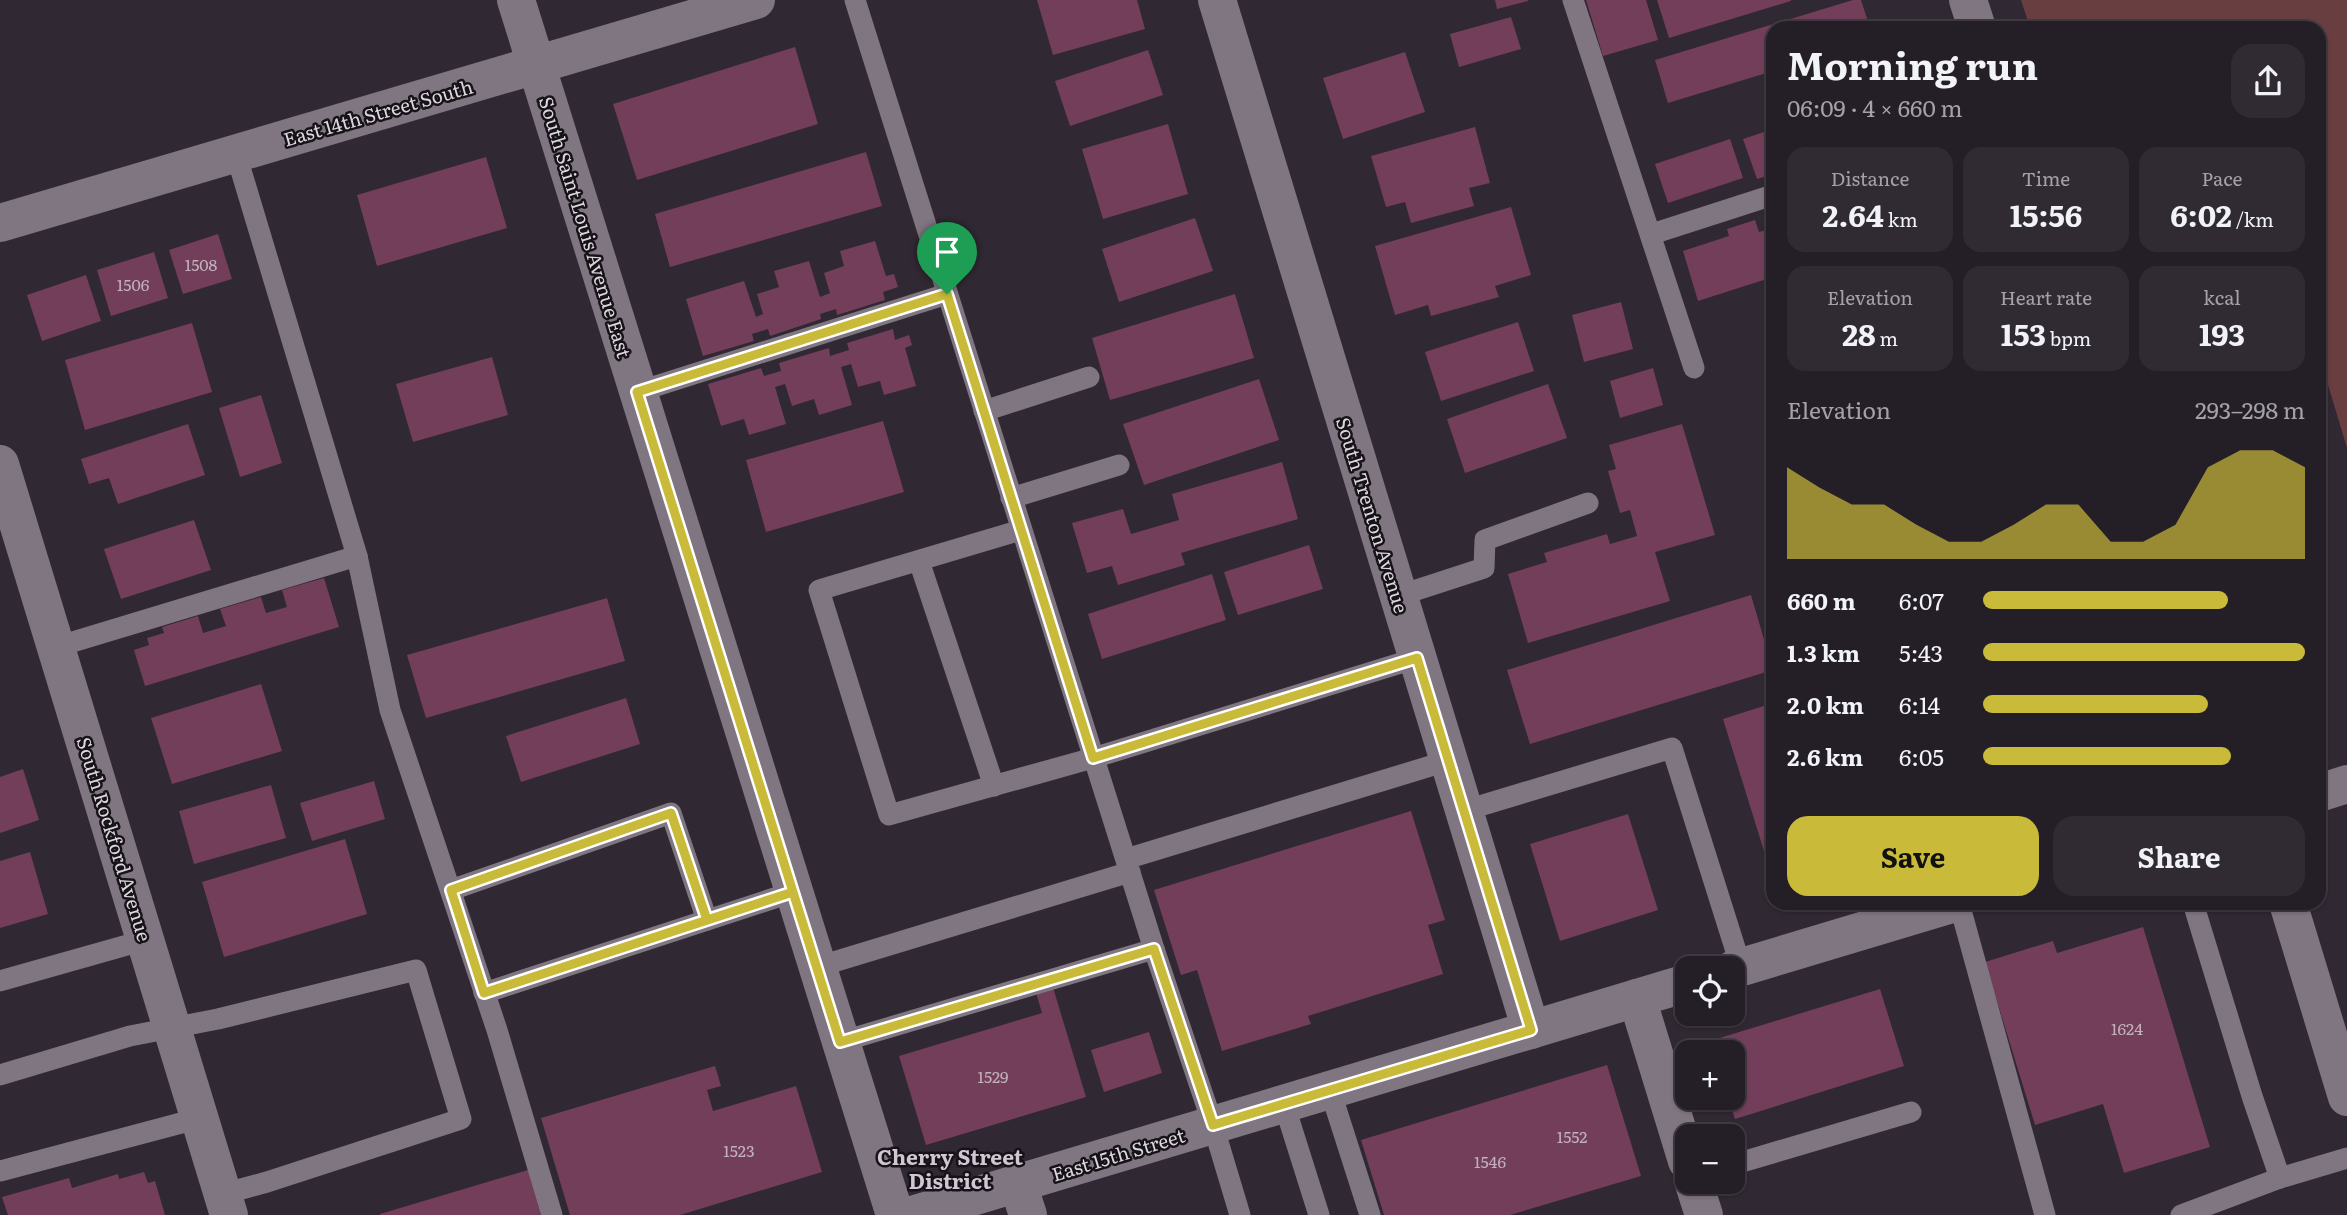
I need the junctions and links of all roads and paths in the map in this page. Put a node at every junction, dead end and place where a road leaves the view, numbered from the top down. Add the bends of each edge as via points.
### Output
1 (516, 0) edge
2 (756, 0) edge
3 (855, 0) edge
4 (1217, 0) edge
5 (1573, 0) edge
6 (1968, 0) edge
7 (1975, 21) edge
8 (536, 66) junction
9 (236, 154) junction
10 (1766, 197) edge
11 (0, 223) edge
12 (1652, 233) junction
13 (947, 294) junction
14 (1695, 368) dead end
15 (1089, 377) dead end
16 (637, 392) junction
17 (984, 411) junction
18 (0, 464) edge
19 (1119, 465) dead end
20 (1011, 498) junction
21 (1588, 503) dead end
22 (1021, 530) junction
23 (357, 556) junction
24 (919, 561) junction
25 (1398, 596) junction
26 (56, 647) junction
27 (1417, 658) junction
28 (1093, 758) junction
29 (1447, 761) junction
30 (2347, 785) edge
31 (994, 786) junction
32 (2326, 791) edge
33 (1463, 811) junction
34 (1128, 865) junction
35 (451, 890) junction
36 (793, 892) junction
37 (1933, 910) edge
38 (1959, 910) edge
39 (2195, 910) edge
40 (2290, 910) edge
41 (707, 920) junction
42 (145, 940) junction
43 (1154, 949) junction
44 (1733, 956) edge
45 (1745, 966) edge
46 (817, 967) junction
47 (0, 981) edge
48 (1675, 987) edge
49 (484, 993) junction
50 (1637, 998) junction
51 (173, 1029) junction
52 (1531, 1030) junction
53 (840, 1042) junction
54 (0, 1075) edge
55 (1330, 1090) junction
56 (2347, 1097) edge
57 (1284, 1104) junction
58 (1911, 1112) dead end
59 (200, 1118) junction
60 (1676, 1124) edge
61 (1213, 1125) junction
62 (2347, 1158) edge
63 (1745, 1162) edge
64 (0, 1171) edge
65 (2280, 1178) junction
66 (1697, 1194) edge
67 (1023, 1200) edge
68 (226, 1205) edge
69 (552, 1215) edge
70 (895, 1215) edge
71 (912, 1215) edge
72 (1240, 1215) edge
73 (1319, 1215) edge
74 (1370, 1215) edge
75 (1704, 1215) edge
76 (2045, 1215) edge
77 (2181, 1215) edge

1 - 8 street, South Saint Louis Avenue East
2 - 8 street, East 14th Street South
3 - 13 lane
4 - 25 street, South Trenton Avenue
5 - 12 lane
6 - 7 street
8 - 9 street, East 14th Street South
8 - 16 street, South Saint Louis Avenue East
9 - 11 street, East 14th Street South
9 - 23 lane
10 - 12 lane
12 - 14 lane
13 - 16 lane
13 - 17 lane
15 - 17 lane
16 - 36 street, South Saint Louis Avenue East
17 - 20 lane
18 - 26 street, South Rockford Avenue
19 - 20 lane
20 - 22 lane
21 - 25 lane via 1485,540 1484,568
22 - 24 lane
22 - 28 lane
23 - 26 lane
23 - 35 lane via 390,710
24 - 31 lane
24 - 31 lane via 819,590 889,815
25 - 27 street, South Trenton Avenue
26 - 42 street, South Rockford Avenue
27 - 28 lane
27 - 29 street, South Trenton Avenue
28 - 31 lane
28 - 34 lane
29 - 33 street, South Trenton Avenue
29 - 34 lane
30 - 32 street
33 - 44 lane via 1672,748
33 - 52 street, South Trenton Avenue
34 - 43 lane
34 - 46 lane
35 - 41 lane via 671,813
35 - 49 lane
36 - 41 lane
36 - 46 street, South Saint Louis Avenue East
37 - 45 street
38 - 76 lane
39 - 65 lane
40 - 56 street
41 - 49 lane
42 - 47 lane
42 - 51 street, South Rockford Avenue
43 - 53 lane
43 - 61 lane
46 - 53 street, South Saint Louis Avenue East
48 - 50 street, East 15th Street
49 - 69 lane
50 - 52 street, East 15th Street
50 - 60 street
51 - 54 lane via 130,1036
51 - 59 street, South Rockford Avenue
51 - 68 lane via 416,970 435,1032 461,1119 267,1182
52 - 55 street, East 15th Street
53 - 70 street, South Saint Louis Avenue East
55 - 57 street, East 15th Street
55 - 74 lane
57 - 61 street, East 15th Street
57 - 73 lane
58 - 63 lane
59 - 64 lane
59 - 68 street, South Rockford Avenue
61 - 67 street, East 15th Street
61 - 72 lane
62 - 65 lane
65 - 77 lane
66 - 75 street
67 - 71 street, East 15th Street

